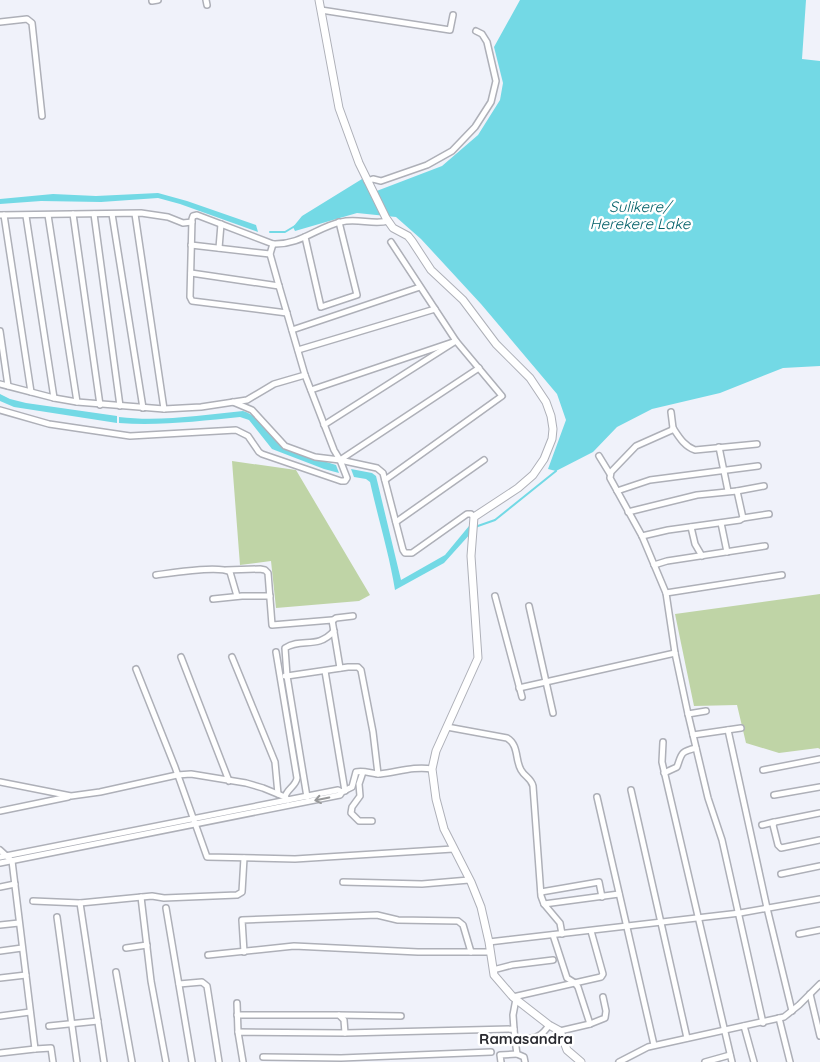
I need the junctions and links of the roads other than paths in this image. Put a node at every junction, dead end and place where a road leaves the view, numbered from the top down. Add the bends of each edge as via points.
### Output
1 (319, 0) edge
2 (321, 10) junction
3 (453, 15) dead end
4 (0, 22) edge
5 (476, 31) dead end
6 (42, 116) dead end
7 (368, 182) junction
8 (73, 214) junction
9 (94, 214) junction
10 (112, 214) junction
11 (135, 214) junction
12 (2, 215) edge
13 (48, 215) junction
14 (26, 216) junction
15 (387, 219) junction
16 (192, 222) junction
17 (339, 222) junction
18 (221, 224) junction
19 (306, 238) junction
20 (391, 242) dead end
21 (273, 244) junction
22 (191, 245) junction
23 (219, 248) junction
24 (270, 254) junction
25 (190, 273) junction
26 (279, 286) junction
27 (420, 287) junction
28 (435, 309) junction
29 (287, 314) junction
30 (292, 330) junction
31 (0, 331) edge
32 (456, 341) junction
33 (298, 350) junction
34 (479, 368) junction
35 (306, 375) junction
36 (0, 384) edge
37 (8, 386) junction
38 (311, 390) junction
39 (31, 392) junction
40 (54, 398) junction
41 (77, 402) junction
42 (232, 402) junction
43 (100, 405) junction
44 (120, 406) junction
45 (143, 408) junction
46 (164, 409) junction
47 (0, 410) edge
48 (671, 412) dead end
49 (324, 426) junction
50 (674, 428) junction
51 (757, 444) dead end
52 (719, 448) junction
53 (599, 456) dead end
54 (340, 460) junction
55 (484, 460) dead end
56 (758, 466) dead end
57 (723, 469) junction
58 (610, 474) junction
59 (385, 480) junction
60 (764, 486) dead end
61 (617, 491) junction
62 (728, 491) junction
63 (737, 491) junction
64 (628, 512) junction
65 (769, 514) dead end
66 (742, 518) junction
67 (474, 521) junction
68 (396, 522) junction
69 (721, 523) junction
70 (691, 527) junction
71 (642, 536) junction
72 (765, 546) dead end
73 (727, 552) junction
74 (702, 556) junction
75 (654, 565) junction
76 (226, 570) junction
77 (156, 575) dead end
78 (782, 575) dead end
79 (666, 593) junction
80 (237, 596) junction
81 (270, 596) junction
82 (495, 596) dead end
83 (213, 598) dead end
84 (528, 606) dead end
85 (353, 616) dead end
86 (332, 621) junction
87 (334, 631) junction
88 (276, 652) dead end
89 (675, 654) junction
90 (182, 657) dead end
91 (232, 657) dead end
92 (340, 668) junction
93 (136, 669) dead end
94 (325, 671) junction
95 (288, 676) junction
96 (280, 677) junction
97 (546, 682) junction
98 (520, 688) junction
99 (522, 697) dead end
100 (706, 711) dead end
101 (553, 713) dead end
102 (688, 714) junction
103 (447, 727) junction
104 (741, 728) dead end
105 (728, 730) junction
106 (693, 735) junction
107 (663, 742) dead end
108 (696, 748) junction
109 (820, 760) edge
110 (432, 769) junction
111 (763, 770) dead end
112 (363, 772) junction
113 (664, 773) junction
114 (378, 774) junction
115 (177, 775) junction
116 (229, 781) junction
117 (0, 782) edge
118 (820, 787) edge
119 (631, 790) dead end
120 (343, 792) junction
121 (278, 794) junction
122 (774, 795) dead end
123 (71, 796) junction
124 (307, 797) junction
125 (597, 797) dead end
126 (286, 799) junction
127 (0, 811) edge
128 (820, 813) edge
129 (372, 821) dead end
130 (194, 822) junction
131 (775, 822) junction
132 (762, 825) dead end
133 (820, 840) edge
134 (453, 849) junction
135 (0, 850) edge
136 (7, 856) junction
137 (0, 857) edge
138 (244, 858) junction
139 (12, 861) junction
140 (0, 864) edge
141 (820, 866) edge
142 (781, 874) dead end
143 (469, 880) junction
144 (343, 882) dead end
145 (15, 884) junction
146 (0, 887) edge
147 (541, 892) junction
148 (619, 894) junction
149 (602, 896) junction
150 (140, 897) junction
151 (820, 898) edge
152 (33, 901) dead end
153 (80, 903) junction
154 (544, 904) junction
155 (166, 908) dead end
156 (767, 908) junction
157 (740, 913) junction
158 (57, 917) dead end
159 (698, 918) junction
160 (662, 922) junction
161 (20, 923) junction
162 (0, 925) edge
163 (626, 926) junction
164 (820, 930) edge
165 (591, 931) junction
166 (562, 934) junction
167 (799, 934) dead end
168 (553, 935) junction
169 (489, 942) junction
170 (147, 945) junction
171 (22, 948) junction
172 (126, 948) dead end
173 (0, 951) edge
174 (244, 952) junction
175 (471, 952) junction
176 (490, 952) junction
177 (208, 956) dead end
178 (553, 960) dead end
179 (493, 970) junction
180 (116, 972) dead end
181 (26, 975) junction
182 (0, 978) edge
183 (575, 983) junction
184 (179, 984) junction
185 (820, 984) edge
186 (810, 994) junction
187 (603, 997) dead end
188 (515, 998) junction
189 (237, 1003) dead end
190 (792, 1011) junction
191 (30, 1012) junction
192 (238, 1014) junction
193 (338, 1015) junction
194 (0, 1016) edge
195 (401, 1016) dead end
196 (779, 1018) junction
197 (98, 1021) junction
198 (763, 1022) junction
199 (71, 1023) junction
200 (590, 1024) junction
201 (49, 1026) dead end
202 (549, 1026) junction
203 (744, 1026) junction
204 (514, 1029) junction
205 (560, 1031) junction
206 (724, 1031) junction
207 (238, 1032) junction
208 (344, 1033) junction
209 (820, 1036) edge
210 (687, 1038) junction
211 (515, 1040) junction
212 (654, 1045) junction
213 (35, 1049) junction
214 (491, 1052) dead end
215 (0, 1053) edge
216 (517, 1054) junction
217 (730, 1056) junction
218 (263, 1057) dead end
219 (341, 1060) edge
220 (368, 1060) edge
221 (53, 1062) edge
222 (77, 1062) edge
223 (104, 1062) edge
224 (132, 1062) edge
225 (166, 1062) edge
226 (192, 1062) edge
227 (219, 1062) edge
228 (243, 1062) edge
229 (501, 1062) edge
230 (524, 1062) edge
231 (581, 1062) edge
232 (619, 1062) edge
233 (705, 1062) edge
234 (732, 1062) edge
235 (754, 1062) edge
236 (790, 1062) edge

1 - 2 street
2 - 3 street via 450,30
2 - 7 street via 339,108
4 - 6 street via 24,19 32,23
5 - 7 street via 486,42 496,82 491,102 476,127 452,151 427,165 381,181 373,179
7 - 15 street
8 - 9 street
8 - 13 street
8 - 43 street
9 - 10 street
9 - 44 street
10 - 11 street
10 - 45 street
11 - 16 street
11 - 46 street
12 - 14 street
12 - 39 street
13 - 14 street
13 - 41 street
14 - 40 street
15 - 17 street via 382,222
15 - 67 street via 393,228 412,241 431,270 463,300 496,344 530,378 551,416 550,444 533,475
16 - 18 street via 192,217 197,215
16 - 22 street
17 - 19 street
17 - 19 street via 357,295 321,307
18 - 21 street
18 - 23 street
19 - 21 street
20 - 27 street
21 - 24 street
22 - 23 street
22 - 25 street
23 - 24 street
24 - 26 street
25 - 26 street
25 - 29 street via 193,302
26 - 29 street
27 - 28 street
27 - 30 street
28 - 32 street
28 - 33 street
29 - 30 street
30 - 33 street
31 - 37 street
32 - 34 street
32 - 38 street
32 - 49 street
33 - 35 street
34 - 54 street
34 - 59 street via 502,396
35 - 38 street
35 - 42 street via 274,384 247,400
36 - 37 street
37 - 39 street
38 - 49 street
39 - 40 street
40 - 41 street
41 - 43 street
42 - 46 street
42 - 54 street via 252,410 285,446 315,457
43 - 44 street
44 - 45 street
45 - 46 street
47 - 54 street via 49,424 130,436 236,430 245,433 262,454 345,481 347,478
48 - 50 street
49 - 54 street
50 - 52 street via 682,441 695,450
50 - 58 street via 636,446
51 - 52 street
52 - 57 street
53 - 58 street
54 - 59 street via 377,468
55 - 68 street
56 - 57 street
57 - 61 street via 650,480
57 - 62 street
58 - 61 street
59 - 68 street
60 - 63 street
61 - 64 street
62 - 63 street
62 - 64 street
63 - 66 street
64 - 71 street
65 - 66 street
66 - 69 street
67 - 68 street via 471,514 467,514 410,554 402,550
67 - 103 street via 471,556 478,658
69 - 70 street
69 - 73 street
70 - 71 street
70 - 74 street
71 - 75 street
72 - 73 street
73 - 74 street
74 - 75 street
75 - 79 street
76 - 77 street
76 - 80 street via 230,572
76 - 81 street via 265,570
78 - 79 street
79 - 89 street
80 - 81 street
80 - 83 street
81 - 86 street via 272,625
82 - 98 street
84 - 97 street
85 - 86 street
86 - 87 street
87 - 92 street
87 - 95 street via 323,641 285,648
88 - 96 street
89 - 97 street
89 - 102 street
90 - 116 street
91 - 121 street via 275,762
92 - 94 street
92 - 114 street via 358,668 362,672
93 - 115 street
94 - 95 street
94 - 120 street
95 - 96 street
95 - 124 street
96 - 126 street via 297,778 287,791
97 - 98 street
97 - 101 street
98 - 99 street
100 - 102 street
102 - 106 street
103 - 110 street
103 - 147 street via 507,738 512,742 520,769 533,786
104 - 105 street
105 - 106 street
105 - 156 street
106 - 108 street
107 - 113 street
108 - 113 street via 680,754 677,767
108 - 157 street
109 - 111 street
110 - 114 street
110 - 134 street via 436,799
112 - 114 street
112 - 120 street via 356,772 352,787
112 - 129 street via 360,796 352,807 352,813 359,821
113 - 159 street
115 - 116 street via 191,774
115 - 123 street
115 - 130 street
116 - 121 street
117 - 123 street
118 - 122 street
119 - 160 street
120 - 124 street via 338,790
120 -> 130 street
121 - 126 street
123 - 127 street
124 - 126 street
125 - 148 street
126 - 130 street
128 - 131 street
130 - 136 street
130 - 138 street via 207,857
130 - 139 street
131 - 132 street
131 - 133 street via 773,825 781,848
134 - 138 street via 295,859
134 - 143 street
135 - 136 street
136 - 137 street
136 - 139 street
138 - 150 street via 242,892 239,895
139 - 140 street
139 - 145 street
141 - 142 street
143 - 144 street via 422,884
143 - 169 street via 481,907
145 - 146 street
145 - 161 street
147 - 149 street via 599,882
147 - 154 street
148 - 149 street
148 - 163 street
149 - 154 street
150 - 153 street
150 - 170 street
151 - 156 street
152 - 153 street
153 - 197 street
154 - 166 street via 560,923
155 - 184 street
156 - 157 street
156 - 190 street
157 - 159 street
157 - 198 street
158 - 199 street
159 - 160 street
159 - 206 street
160 - 163 street
160 - 210 street
161 - 162 street
161 - 171 street
163 - 165 street
163 - 212 street
164 - 167 street
165 - 166 street
165 - 183 street via 602,975
166 - 168 street
168 - 169 street
168 - 183 street via 567,978
169 - 176 street
170 - 172 street
170 - 225 street
171 - 173 street
171 - 181 street
174 - 175 street via 314,946
174 - 175 street via 242,920 377,915 398,920 460,922
174 - 177 street
175 - 176 street
176 - 179 street
178 - 179 street
179 - 188 street via 496,980
180 - 224 street
181 - 182 street
181 - 191 street
183 - 188 street
183 - 200 street
184 - 226 street
184 - 227 street via 202,982 207,986
185 - 186 street
186 - 190 street
186 - 209 street
187 - 200 street via 605,1018
188 - 202 street
188 - 204 street
189 - 192 street
190 - 196 street
191 - 194 street
191 - 213 street
192 - 193 street
192 - 207 street
193 - 195 street
193 - 208 street via 344,1020
196 - 198 street
196 - 236 street
197 - 199 street
197 - 223 street
198 - 203 street
199 - 201 street
199 - 222 street
200 - 205 street
202 - 205 street
202 - 211 street via 540,1036
203 - 206 street
203 - 235 street
204 - 208 street
204 - 211 street
205 - 231 street via 566,1048
206 - 210 street
206 - 217 street
207 - 208 street
207 - 228 street
210 - 212 street
211 - 216 street
212 - 232 street
213 - 215 street
213 - 221 street via 51,1048
214 - 220 street
216 - 229 street via 500,1055
216 - 230 street via 524,1057
217 - 233 street
217 - 234 street
218 - 219 street
219 - 220 street

